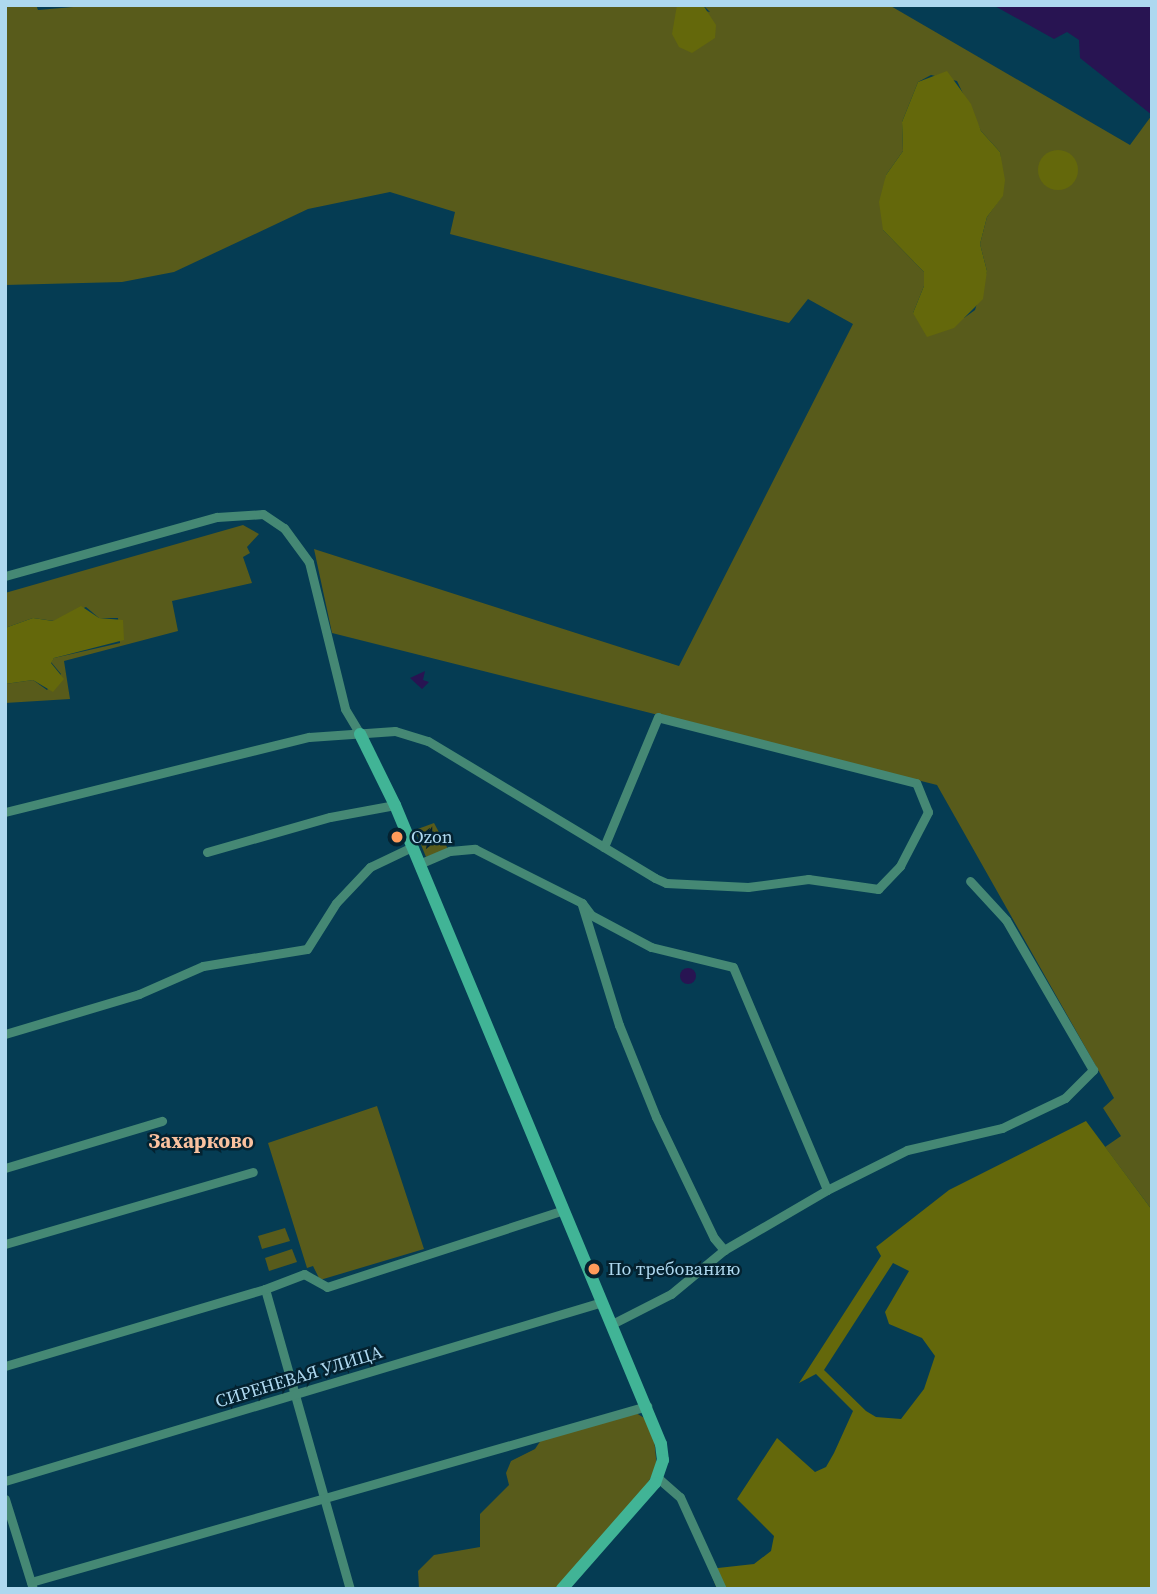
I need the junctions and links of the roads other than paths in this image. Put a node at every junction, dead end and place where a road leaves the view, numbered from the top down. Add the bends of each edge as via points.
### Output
1 (5, 576) edge
2 (360, 734) junction
3 (395, 805) junction
4 (5, 812) edge
5 (412, 847) junction
6 (604, 847) junction
7 (207, 852) dead end
8 (419, 864) junction
9 (970, 881) dead end
10 (582, 903) junction
11 (5, 1034) edge
12 (162, 1121) dead end
13 (5, 1168) edge
14 (253, 1172) dead end
15 (827, 1190) junction
16 (564, 1210) junction
17 (5, 1244) edge
18 (724, 1250) junction
19 (265, 1289) junction
20 (602, 1302) junction
21 (612, 1324) junction
22 (5, 1366) edge
23 (294, 1395) junction
24 (648, 1406) junction
25 (658, 1478) junction
26 (5, 1481) edge
27 (326, 1498) junction
28 (5, 1499) edge
29 (32, 1586) edge
30 (350, 1589) edge
31 (562, 1589) edge
32 (722, 1589) edge

1 - 2 street via 217,517 263,514 284,528 309,562 345,709
2 - 3 street
2 - 4 street via 309,737 254,749
2 - 6 street via 415,734
3 - 5 street
3 - 7 street via 330,817
5 - 8 street
5 - 11 street via 370,867 336,902 307,949 203,966 138,994
6 - 6 street via 666,883 748,887 808,879 878,889 900,866 928,813 916,783 658,718
8 - 10 street via 450,851 475,849
8 - 16 street
9 - 15 street via 1006,920 1093,1070 1065,1098 1002,1128 907,1150
10 - 15 street via 591,915 651,947 724,962 739,974
10 - 18 street via 619,1025 656,1117
12 - 13 street
14 - 17 street
15 - 18 street
16 - 19 street via 327,1287 304,1274
16 - 20 street
18 - 21 street via 671,1294
19 - 22 street
19 - 23 street
20 - 21 street
20 - 23 street, СИРЕНЕВАЯ УЛИЦА
21 - 24 street
23 - 26 street, СИРЕНЕВАЯ УЛИЦА
23 - 27 street
24 - 25 street via 663,1452
24 - 27 street
25 - 31 street
25 - 32 street via 681,1497
27 - 29 street
27 - 30 street
28 - 29 street

